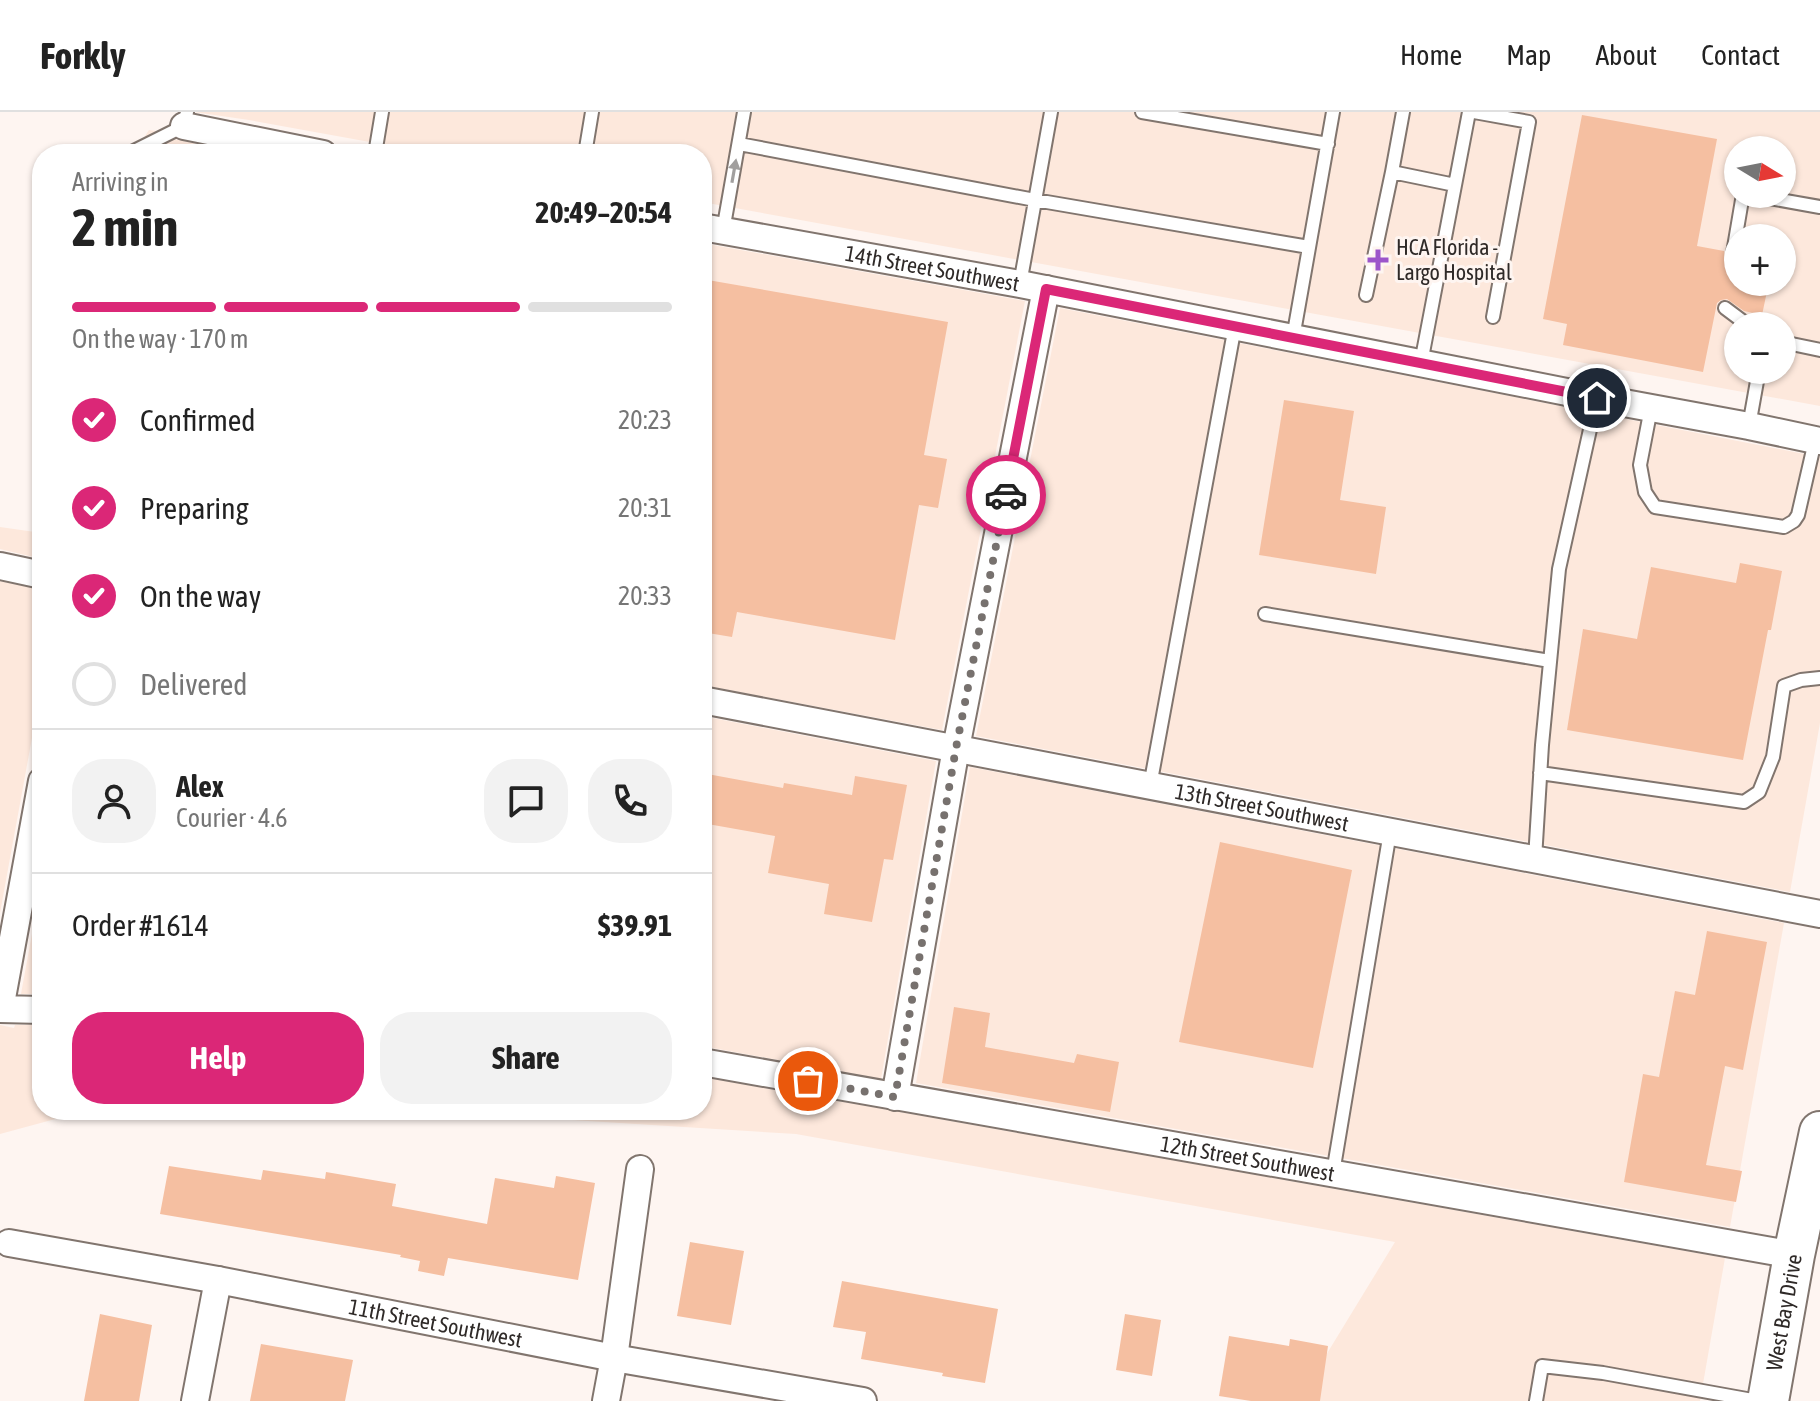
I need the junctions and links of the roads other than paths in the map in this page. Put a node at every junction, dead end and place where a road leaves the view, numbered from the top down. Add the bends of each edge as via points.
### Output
1 (382, 112) edge
2 (744, 112) edge
3 (1051, 112) edge
4 (1142, 112) edge
5 (1333, 112) edge
6 (1403, 112) edge
7 (1472, 112) edge
8 (588, 113) edge
9 (186, 119) edge
10 (145, 144) edge
11 (284, 144) edge
12 (377, 144) edge
13 (586, 144) edge
14 (739, 144) junction
15 (1328, 144) junction
16 (1392, 172) junction
17 (1455, 185) junction
18 (1035, 200) junction
19 (1796, 203) edge
20 (1820, 207) edge
21 (712, 229) edge
22 (1309, 247) junction
23 (1033, 287) junction
24 (1366, 295) dead end
25 (1725, 308) dead end
26 (1730, 312) edge
27 (1493, 317) dead end
28 (1235, 326) junction
29 (1293, 338) junction
30 (1796, 345) edge
31 (1820, 350) edge
32 (1421, 363) junction
33 (1756, 384) edge
34 (1597, 398) junction
35 (1651, 408) junction
36 (1749, 426) junction
37 (1818, 441) edge
38 (0, 566) edge
39 (32, 573) edge
40 (1265, 614) dead end
41 (1550, 661) junction
42 (1820, 678) edge
43 (712, 702) edge
44 (956, 748) junction
45 (1540, 773) junction
46 (1150, 786) junction
47 (1390, 832) junction
48 (32, 835) edge
49 (1535, 859) junction
50 (1820, 914) edge
51 (0, 1009) edge
52 (32, 1010) edge
53 (712, 1064) edge
54 (895, 1097) junction
55 (1820, 1132) edge
56 (640, 1169) dead end
57 (1333, 1173) junction
58 (1801, 1235) junction
59 (9, 1243) dead end
60 (218, 1280) junction
61 (614, 1358) junction
62 (1680, 1387) junction
63 (195, 1401) edge
64 (606, 1401) edge
65 (863, 1401) edge
66 (1536, 1401) edge
67 (1678, 1401) edge
68 (1758, 1401) edge
69 (1768, 1401) edge

1 - 12 lane
2 - 14 lane
3 - 18 lane
4 - 15 lane
5 - 15 lane
6 - 16 lane
7 - 17 lane
7 - 27 lane via 1529,122
8 - 13 lane
9 - 10 lane
9 - 11 street
14 - 18 lane
21 -> 14 lane
15 - 22 lane
16 - 17 lane
16 - 24 lane
17 - 32 lane
18 - 22 lane
18 - 23 lane
19 - 20 lane
21 - 23 street, 14th Street Southwest
22 - 29 lane
23 - 28 street, 14th Street Southwest
23 - 44 street
25 - 26 lane
28 - 29 street, 14th Street Southwest
28 - 46 lane
29 - 32 street, 14th Street Southwest
30 - 31 lane
32 - 34 street, 14th Street Southwest
33 - 36 lane
34 - 35 street, 14th Street Southwest
34 - 41 lane via 1559,569
35 - 36 street, 14th Street Southwest
35 - 37 lane via 1640,465 1645,492 1655,507 1784,527 1798,515
36 - 37 street, 14th Street Southwest
38 - 39 street
40 - 41 lane
41 - 45 lane
42 - 45 lane via 1784,686 1773,757 1759,792 1744,802
43 - 44 street, 13th Street Southwest
44 - 46 street, 13th Street Southwest
44 - 54 street
45 - 49 lane
46 - 47 street, 13th Street Southwest
47 - 49 street, 13th Street Southwest
47 - 57 lane
48 - 51 street
49 - 50 street, 13th Street Southwest
51 - 52 street
53 - 54 street, 12th Street Southwest
54 - 57 street, 12th Street Southwest
55 - 58 main road, West Bay Drive
56 - 61 street
57 - 58 street, 12th Street Southwest
58 - 69 main road, West Bay Drive
59 - 60 street, 11th Street Southwest
60 - 61 street, 11th Street Southwest
60 - 63 street
61 - 64 street
61 - 65 street, 11th Street Southwest
62 - 66 lane via 1542,1366
62 - 67 lane
62 - 68 lane

